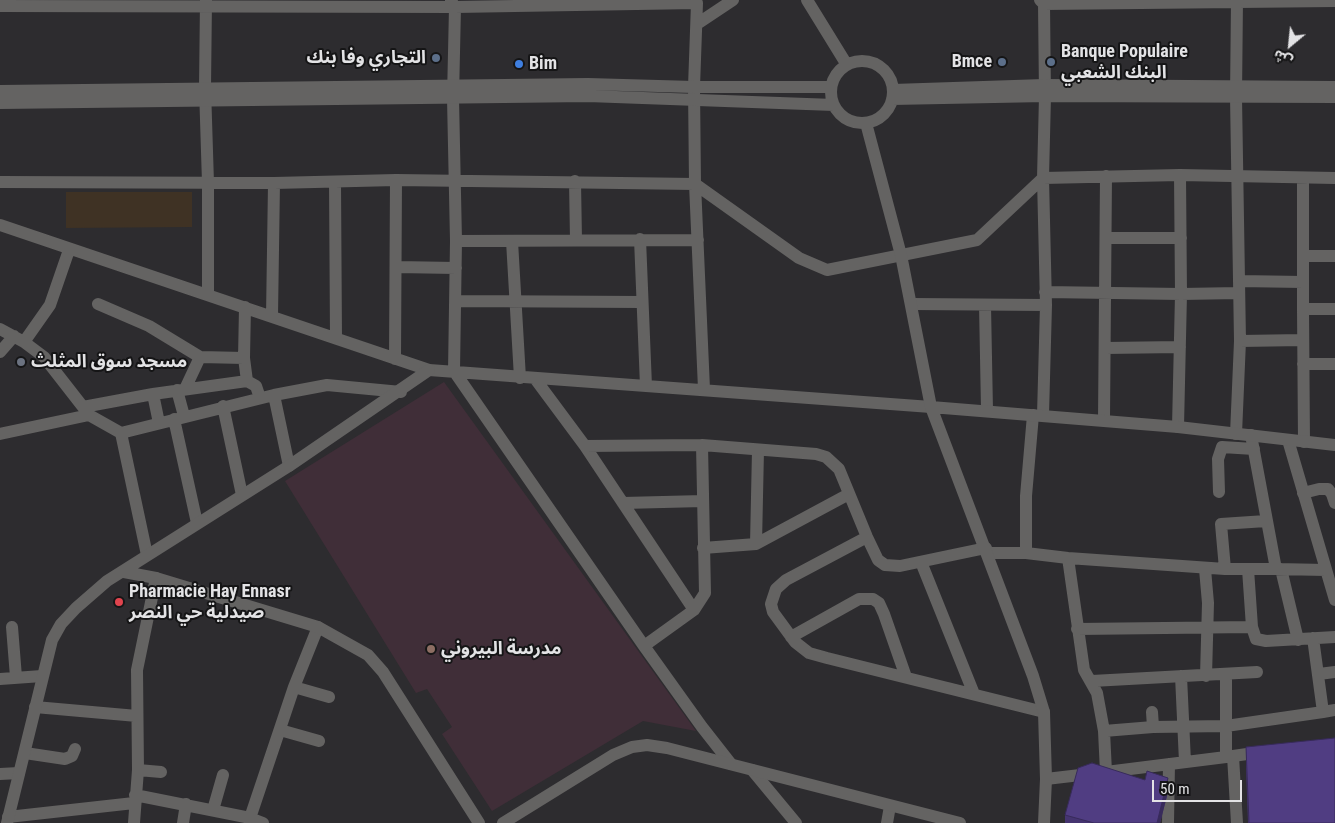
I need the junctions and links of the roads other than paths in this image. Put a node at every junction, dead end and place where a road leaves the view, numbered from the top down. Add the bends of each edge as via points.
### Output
1 (733, 0) edge
2 (807, 0) edge
3 (697, 1) edge
4 (1122, 1) edge
5 (1335, 1) edge
6 (1042, 2) edge
7 (1067, 2) edge
8 (1172, 2) edge
9 (1237, 2) edge
10 (50, 3) edge
11 (207, 3) edge
12 (295, 3) edge
13 (364, 3) edge
14 (453, 3) edge
15 (0, 6) edge
16 (697, 24) junction
17 (847, 65) junction
18 (831, 87) junction
19 (1335, 87) edge
20 (0, 91) edge
21 (1044, 91) junction
22 (1236, 91) junction
23 (453, 92) junction
24 (205, 94) junction
25 (695, 94) junction
26 (892, 94) junction
27 (1335, 97) edge
28 (0, 103) edge
29 (834, 105) junction
30 (866, 123) junction
31 (1180, 175) junction
32 (1106, 176) junction
33 (1238, 176) junction
34 (1043, 178) junction
35 (1335, 178) edge
36 (1303, 179) junction
37 (396, 180) junction
38 (455, 181) junction
39 (575, 181) junction
40 (0, 182) edge
41 (335, 182) junction
42 (208, 183) junction
43 (274, 183) junction
44 (695, 184) junction
45 (0, 225) edge
46 (1106, 238) junction
47 (1181, 238) junction
48 (640, 239) junction
49 (576, 240) junction
50 (698, 240) junction
51 (456, 241) junction
52 (512, 241) junction
53 (68, 250) junction
54 (901, 255) junction
55 (1303, 256) junction
56 (1335, 256) edge
57 (396, 267) junction
58 (456, 268) junction
59 (1303, 282) junction
60 (1239, 287) junction
61 (1105, 292) junction
62 (1181, 294) junction
63 (208, 295) junction
64 (1045, 299) junction
65 (515, 300) junction
66 (456, 301) junction
67 (642, 302) junction
68 (98, 304) dead end
69 (912, 304) junction
70 (985, 305) junction
71 (245, 307) junction
72 (1303, 309) junction
73 (1335, 310) edge
74 (272, 316) junction
75 (0, 329) edge
76 (336, 338) junction
77 (19, 339) junction
78 (1303, 340) junction
79 (1240, 341) junction
80 (1180, 347) junction
81 (1105, 348) junction
82 (0, 352) edge
83 (200, 357) junction
84 (244, 358) junction
85 (395, 359) junction
86 (1303, 364) junction
87 (1335, 364) edge
88 (429, 370) junction
89 (454, 371) junction
90 (520, 378) junction
91 (536, 380) junction
92 (247, 381) junction
93 (646, 386) junction
94 (704, 389) junction
95 (181, 390) junction
96 (401, 392) junction
97 (153, 394) junction
98 (274, 395) junction
99 (260, 398) junction
100 (223, 406) junction
101 (931, 407) junction
102 (987, 410) junction
103 (86, 411) junction
104 (1038, 415) junction
105 (179, 418) junction
106 (1104, 420) junction
107 (159, 423) junction
108 (1178, 427) junction
109 (121, 433) junction
110 (0, 434) edge
111 (1236, 434) junction
112 (1251, 435) junction
113 (1288, 440) junction
114 (1304, 442) junction
115 (702, 445) junction
116 (1335, 445) edge
117 (585, 446) junction
118 (1254, 449) junction
119 (758, 450) junction
120 (289, 466) junction
121 (1219, 492) dead end
122 (1303, 493) junction
123 (849, 494) junction
124 (242, 495) junction
125 (703, 501) junction
126 (622, 503) junction
127 (1335, 503) edge
128 (1266, 521) junction
129 (197, 523) junction
130 (867, 537) junction
131 (756, 544) junction
132 (703, 548) junction
133 (986, 550) junction
134 (1026, 553) junction
135 (147, 555) junction
136 (1068, 558) junction
137 (921, 562) junction
138 (1205, 568) junction
139 (1248, 569) junction
140 (1278, 569) junction
141 (1225, 570) junction
142 (124, 572) junction
143 (1329, 573) edge
144 (156, 578) junction
145 (1335, 600) edge
146 (694, 610) junction
147 (12, 626) dead end
148 (1207, 626) junction
149 (318, 627) junction
150 (1252, 627) junction
151 (1077, 629) junction
152 (791, 637) junction
153 (1335, 637) edge
154 (1313, 638) junction
155 (1298, 640) junction
156 (644, 646) junction
157 (1257, 672) dead end
158 (1335, 672) edge
159 (1319, 674) junction
160 (1226, 675) junction
161 (42, 676) junction
162 (906, 676) junction
163 (1181, 676) junction
164 (1206, 676) junction
165 (16, 677) junction
166 (0, 679) edge
167 (1092, 681) junction
168 (294, 687) junction
169 (974, 694) junction
170 (329, 697) dead end
171 (36, 707) junction
172 (1329, 711) edge
173 (1044, 712) junction
174 (1152, 712) dead end
175 (137, 716) junction
176 (1182, 726) junction
177 (1226, 726) junction
178 (1153, 727) junction
179 (280, 730) junction
180 (1104, 731) junction
181 (319, 741) dead end
182 (75, 749) dead end
183 (1270, 751) edge
184 (25, 753) junction
185 (1230, 756) junction
186 (1185, 762) junction
187 (731, 764) junction
188 (1169, 764) junction
189 (138, 770) junction
190 (752, 770) junction
191 (161, 772) dead end
192 (1106, 772) junction
193 (20, 773) junction
194 (0, 774) edge
195 (224, 775) dead end
196 (1046, 779) junction
197 (135, 799) junction
198 (186, 804) junction
199 (890, 806) junction
200 (213, 810) junction
201 (250, 818) junction
202 (8, 820) edge
203 (134, 823) edge
204 (183, 823) edge
205 (263, 823) edge
206 (479, 823) edge
207 (503, 823) edge
208 (796, 823) edge
209 (887, 823) edge
210 (960, 823) edge
211 (1044, 823) edge
212 (1168, 823) edge
213 (1237, 823) edge

1 - 16 street
2 - 17 street
3 - 14 street
3 - 16 street
4 - 7 street
4 - 8 street
5 - 9 street
6 - 7 street
6 - 21 street
8 - 9 street
9 - 22 street
10 - 11 street
10 - 15 street
11 - 12 street
11 - 24 street
12 - 13 street
13 - 14 street
14 - 23 street
16 - 25 street
17 - 18 street via 840,70
17 - 26 street via 867,62 877,65 885,71
18 - 25 street
18 - 29 street
19 - 22 street
20 - 24 street
21 - 22 street
21 - 26 street
21 - 34 street
22 - 27 street
22 - 33 street
23 - 24 street
23 - 25 street via 588,84
23 - 38 street
24 - 28 street
24 - 42 street
25 - 29 street
25 - 44 street
26 - 30 street via 883,115
29 - 30 street via 847,119
30 - 54 street
31 - 32 street
31 - 33 street
31 - 47 street
32 - 34 street
32 - 46 street
33 - 36 street
33 - 60 street
34 - 54 street via 976,240
34 - 64 street
35 - 36 street
36 - 55 street
37 - 38 street
37 - 41 street
37 - 57 street
38 - 39 street
38 - 51 street
39 - 44 street
39 - 49 street
40 - 42 street
41 - 43 street
41 - 76 street
42 - 43 street
42 - 63 street
43 - 74 street
44 - 50 street
44 - 54 street via 799,258 820,269 836,269
45 - 53 street
46 - 47 street
46 - 61 street
47 - 62 street
48 - 49 street
48 - 50 street
48 - 67 street
49 - 52 street
50 - 94 street
51 - 52 street
51 - 58 street
52 - 65 street
53 - 63 street
53 - 77 street via 50,305
54 - 69 street
55 - 56 street
55 - 59 street
57 - 58 street
57 - 85 street
58 - 66 street
59 - 60 street
59 - 72 street
60 - 62 street
60 - 79 street
61 - 62 street
61 - 64 street
61 - 81 street
62 - 80 street
63 - 71 street
64 - 70 street
64 - 104 street
65 - 66 street
65 - 67 street
65 - 90 street
66 - 89 street
67 - 93 street
68 - 83 street via 149,326
69 - 70 street
69 - 101 street
70 - 102 street
71 - 74 street
71 - 84 street
72 - 73 street
72 - 78 street
74 - 76 street
75 - 77 street
76 - 85 street
77 - 82 street
77 - 103 street via 44,357
78 - 79 street
78 - 86 street
79 - 111 street
80 - 81 street
80 - 108 street
81 - 106 street
83 - 84 street
83 - 95 street
84 - 92 street
85 - 88 street
86 - 87 street
86 - 114 street
88 - 89 street
88 - 96 street
89 - 90 street
89 - 156 street
90 - 91 street
91 - 93 street
91 - 117 street
92 - 95 street
92 - 99 street via 256,386
93 - 94 street
94 - 101 street
95 - 97 street
95 - 105 street
96 - 98 street via 327,385
96 - 120 street
97 - 103 street
97 - 107 street
98 - 99 street
98 - 120 street
99 - 100 street
100 - 105 street
100 - 124 street
101 - 102 street
101 - 133 street
102 - 104 street
103 - 109 street
103 - 110 street
104 - 106 street
104 - 134 street via 1026,496
105 - 107 street
105 - 129 street
106 - 108 street
107 - 109 street
108 - 111 street
109 - 135 street
111 - 112 street
112 - 113 street
112 - 118 street
113 - 114 street
113 - 122 street
114 - 116 street
115 - 117 street
115 - 119 street
115 - 125 street
117 - 126 street
118 - 121 street via 1222,448 1218,459
118 - 128 street
119 - 123 street via 826,457 839,469
119 - 131 street
120 - 124 street
122 - 127 street via 1328,489
122 - 143 street
123 - 130 street
123 - 131 street
124 - 129 street
125 - 126 street
125 - 132 street
126 - 146 street
128 - 140 street
128 - 141 street via 1221,524
129 - 135 street
130 - 137 street via 878,560 885,565
130 - 152 street via 786,580 776,590 771,604 773,612
131 - 132 street
132 - 146 street via 707,585
133 - 134 street
133 - 137 street
133 - 173 street
134 - 136 street
135 - 142 street
136 - 138 street
136 - 151 street
137 - 169 street
138 - 141 street
138 - 148 street
139 - 140 street
139 - 141 street
139 - 150 street
140 - 143 street
140 - 155 street
142 - 144 street
142 - 161 street via 107,581 61,624 52,640
143 - 145 street
144 - 149 street
144 - 175 street via 137,670
146 - 156 street
147 - 165 street
148 - 150 street
148 - 151 street
148 - 164 street
149 - 168 street
149 - 206 street via 368,655 383,672
150 - 155 street via 1253,635 1260,641
151 - 167 street via 1084,670
152 - 162 street via 809,653
152 - 162 street via 859,599 874,599 884,614
153 - 154 street
154 - 155 street
154 - 159 street
156 - 187 street
157 - 160 street
158 - 159 street
159 - 172 street
160 - 164 street
160 - 177 street
161 - 165 street
161 - 171 street
162 - 169 street
163 - 164 street
163 - 167 street
163 - 176 street
165 - 166 street
167 - 180 street
168 - 170 street
168 - 179 street
169 - 173 street
171 - 175 street
171 - 184 street
172 - 177 street
173 - 196 street
174 - 178 street
175 - 189 street
176 - 177 street
176 - 178 street
176 - 186 street
177 - 185 street
178 - 180 street
179 - 181 street
179 - 201 street
180 - 192 street
182 - 184 street via 72,756 65,759
183 - 185 street
184 - 193 street
185 - 186 street
185 - 213 street
186 - 188 street
187 - 190 street
187 - 207 street via 667,748 632,747 613,755
188 - 192 street
188 - 212 street
189 - 191 street
189 - 197 street
190 - 199 street
190 - 208 street
192 - 196 street
193 - 194 street
193 - 202 street
195 - 200 street
196 - 211 street
197 - 198 street
197 - 202 street
197 - 203 street
198 - 200 street
198 - 204 street
199 - 209 street
199 - 210 street
200 - 201 street
201 - 205 street

